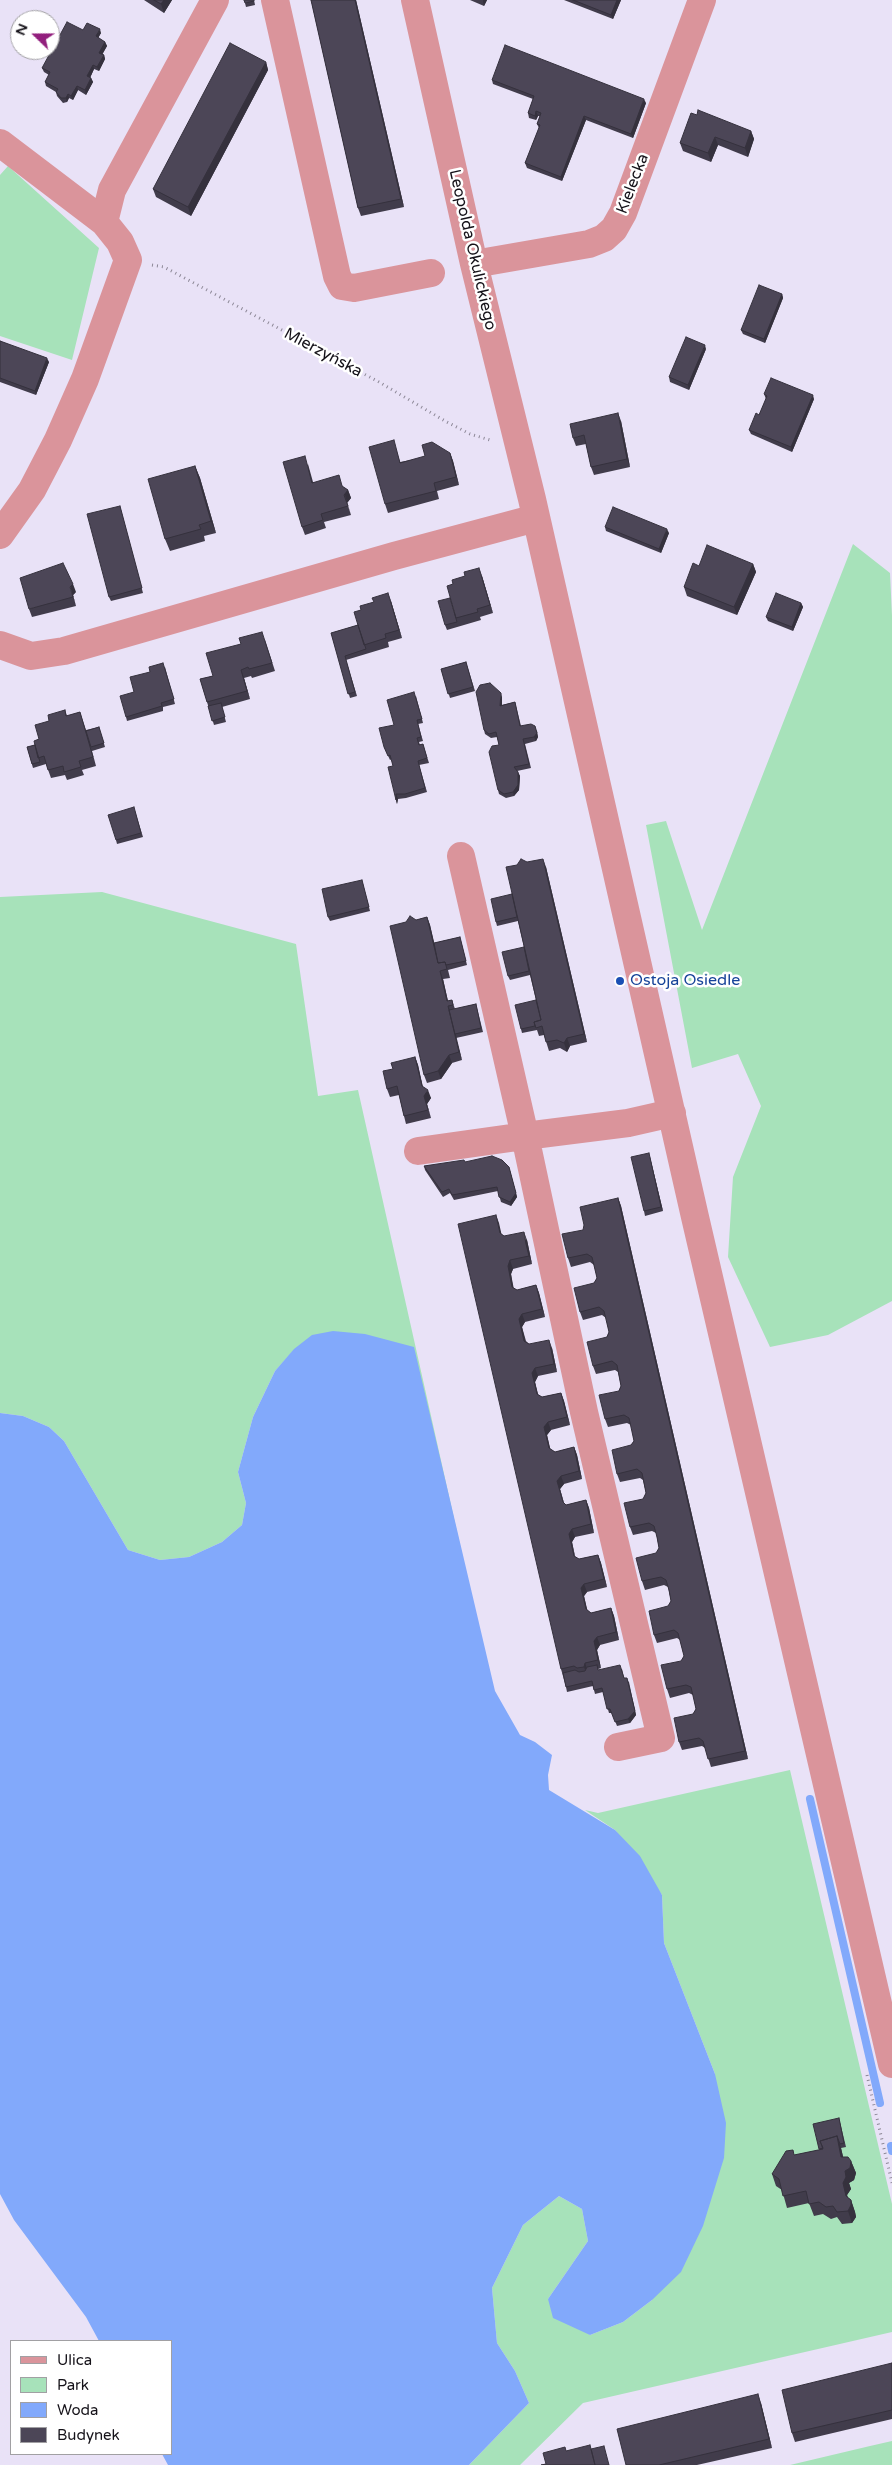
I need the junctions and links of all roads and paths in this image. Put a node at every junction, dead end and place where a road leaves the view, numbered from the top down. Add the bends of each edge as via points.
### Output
1 (215, 0) edge
2 (275, 0) edge
3 (415, 0) edge
4 (702, 0) edge
5 (0, 143) edge
6 (104, 222) junction
7 (128, 260) junction
8 (474, 264) junction
9 (431, 273) dead end
10 (517, 435) junction
11 (534, 509) junction
12 (0, 536) edge
13 (0, 645) edge
14 (461, 856) dead end
15 (672, 1113) junction
16 (525, 1136) junction
17 (418, 1151) dead end
18 (618, 1747) dead end
19 (892, 2064) edge

1 - 6 street via 112,190
2 - 9 street via 337,276 342,286 354,288
3 - 8 street, Leopolda Okulickiego
4 - 8 street, Kielecka via 623,213 614,229 604,238 589,244
5 - 6 street
6 - 7 street via 120,242
7 - 10 path, Mierzyńska via 164,267 470,434 487,440
7 - 12 street via 85,380 58,440 32,490
8 - 10 street, Leopolda Okulickiego
10 - 11 street, Leopolda Okulickiego
11 - 13 street via 394,556 64,651 31,656
11 - 15 street, Leopolda Okulickiego
14 - 16 street
15 - 16 street via 628,1123
15 - 19 street, Leopolda Okulickiego
16 - 17 street
16 - 18 street via 584,1412 661,1738

